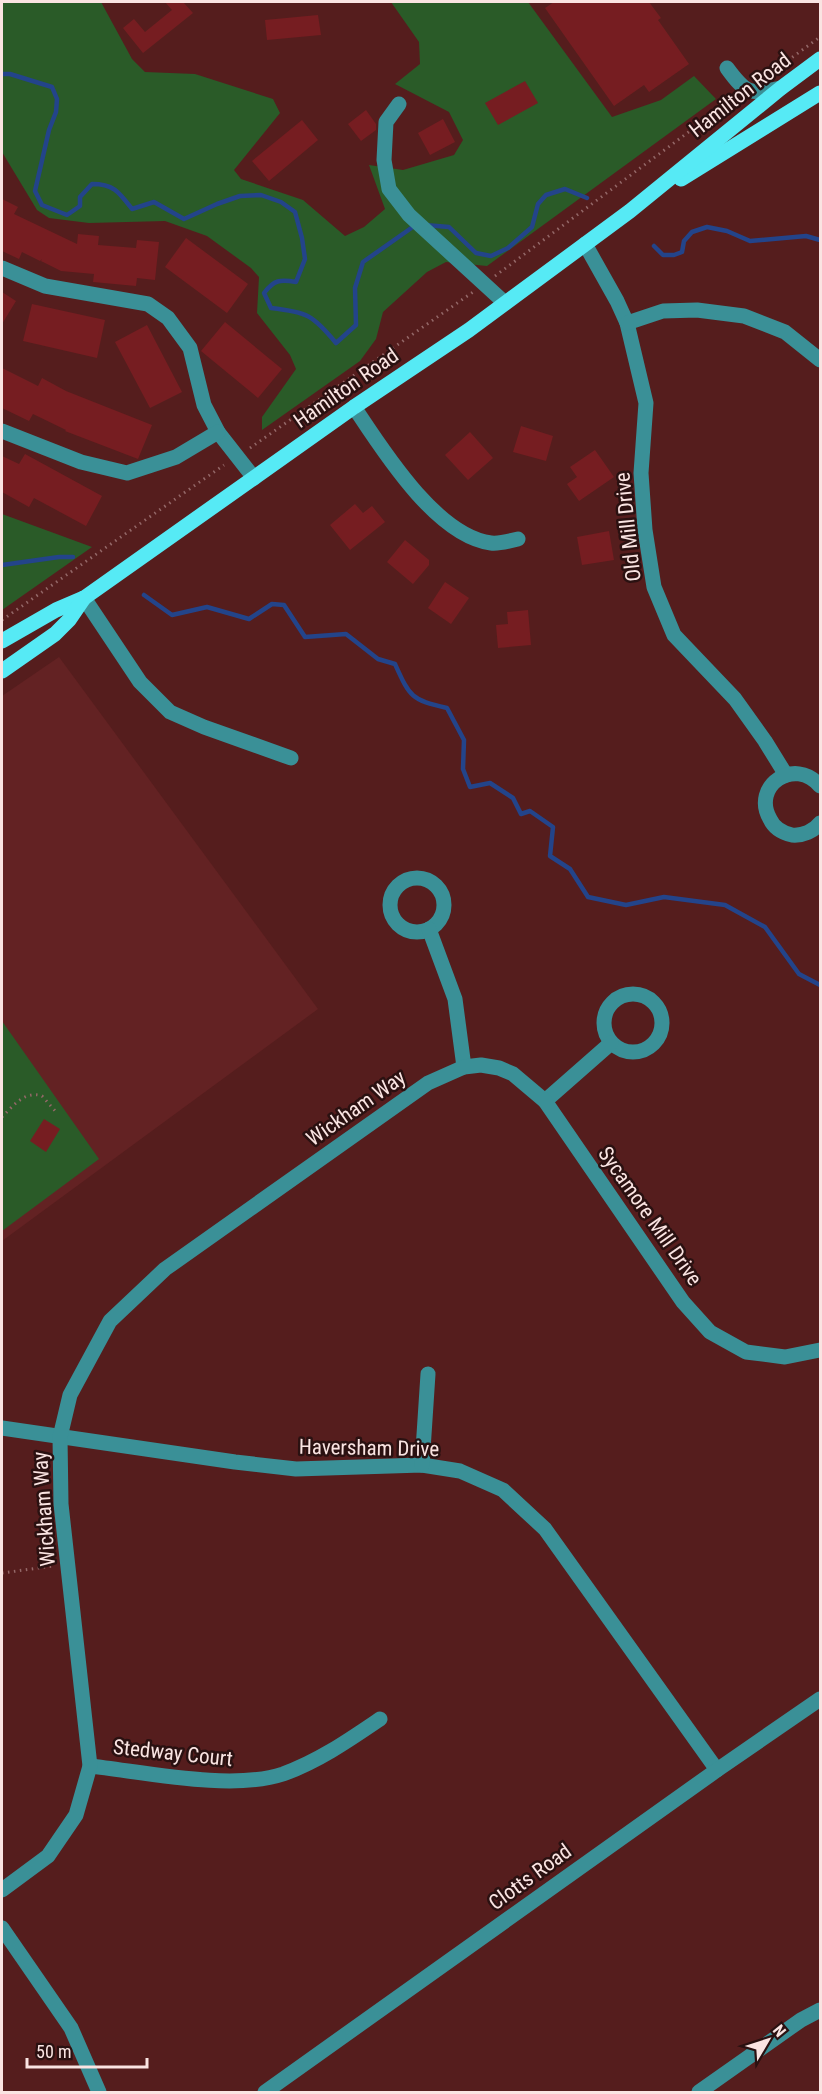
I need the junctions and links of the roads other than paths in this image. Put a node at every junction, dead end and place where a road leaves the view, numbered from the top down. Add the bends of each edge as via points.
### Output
1 (820, 59) edge
2 (727, 68) dead end
3 (781, 88) junction
4 (820, 93) edge
5 (399, 104) dead end
6 (630, 211) junction
7 (585, 244) junction
8 (2, 268) edge
9 (505, 303) junction
10 (627, 323) junction
11 (820, 360) edge
12 (354, 407) junction
13 (2, 431) edge
14 (218, 432) junction
15 (254, 478) junction
16 (518, 539) dead end
17 (84, 598) junction
18 (2, 641) edge
19 (2, 671) edge
20 (291, 758) dead end
21 (786, 775) junction
22 (820, 786) edge
23 (820, 823) edge
24 (429, 929) dead end
25 (611, 1042) dead end
26 (464, 1067) junction
27 (545, 1101) junction
28 (820, 1350) edge
29 (428, 1374) dead end
30 (2, 1428) edge
31 (60, 1437) junction
32 (422, 1465) junction
33 (820, 1699) edge
34 (380, 1719) dead end
35 (90, 1766) junction
36 (717, 1770) junction
37 (2, 1890) edge
38 (2, 1928) edge
39 (820, 2010) edge
40 (99, 2092) edge
41 (265, 2092) edge
42 (699, 2092) edge

1 - 3 main road, Hamilton Road
2 - 3 street via 746,90
3 - 6 main road, Hamilton Road
4 - 6 main road, Hamilton Road
5 - 9 street via 386,122 384,160 389,189 409,215
6 - 7 main road, Hamilton Road
7 - 9 main road, Hamilton Road
7 - 10 street, Old Mill Drive
8 - 14 street via 45,286 148,304 168,318 189,348 204,405
9 - 12 main road, Hamilton Road
10 - 11 street via 663,311 697,310 744,316 784,332
10 - 21 street, Old Mill Drive via 646,403 641,473 654,588 674,635 735,699
12 - 15 main road, Hamilton Road
12 - 16 street via 402,474 440,517 477,539 501,543
13 - 14 street via 81,462 127,473 176,457
14 - 15 street
15 - 17 main road, Hamilton Road
17 - 18 main road, Hamilton Road
17 - 19 main road, Hamilton Road via 55,634
17 - 20 street via 140,682 170,712
21 - 22 street via 807,775
21 - 23 street via 770,787 766,796 765,806 772,824 799,835
24 - 26 street via 454,999
25 - 27 street
26 - 27 street, Sycamore Mill Drive via 499,1068 525,1082
26 - 31 street, Wickham Way via 428,1083 165,1269 110,1322 70,1395
27 - 28 street, Sycamore Mill Drive via 683,1302 710,1332 746,1352 785,1357
29 - 32 street
30 - 31 street, Haversham Drive
31 - 32 street, Haversham Drive via 296,1469
31 - 35 street, Wickham Way via 61,1504
32 - 36 street, Haversham Drive via 460,1471 503,1490 545,1528
33 - 36 street, Clotts Road
34 - 35 street, Stedway Court via 325,1756 282,1774 238,1781 207,1780
35 - 37 street, Wickham Way via 76,1815 48,1856
36 - 41 street, Clotts Road
38 - 40 street via 71,2028
39 - 42 street

